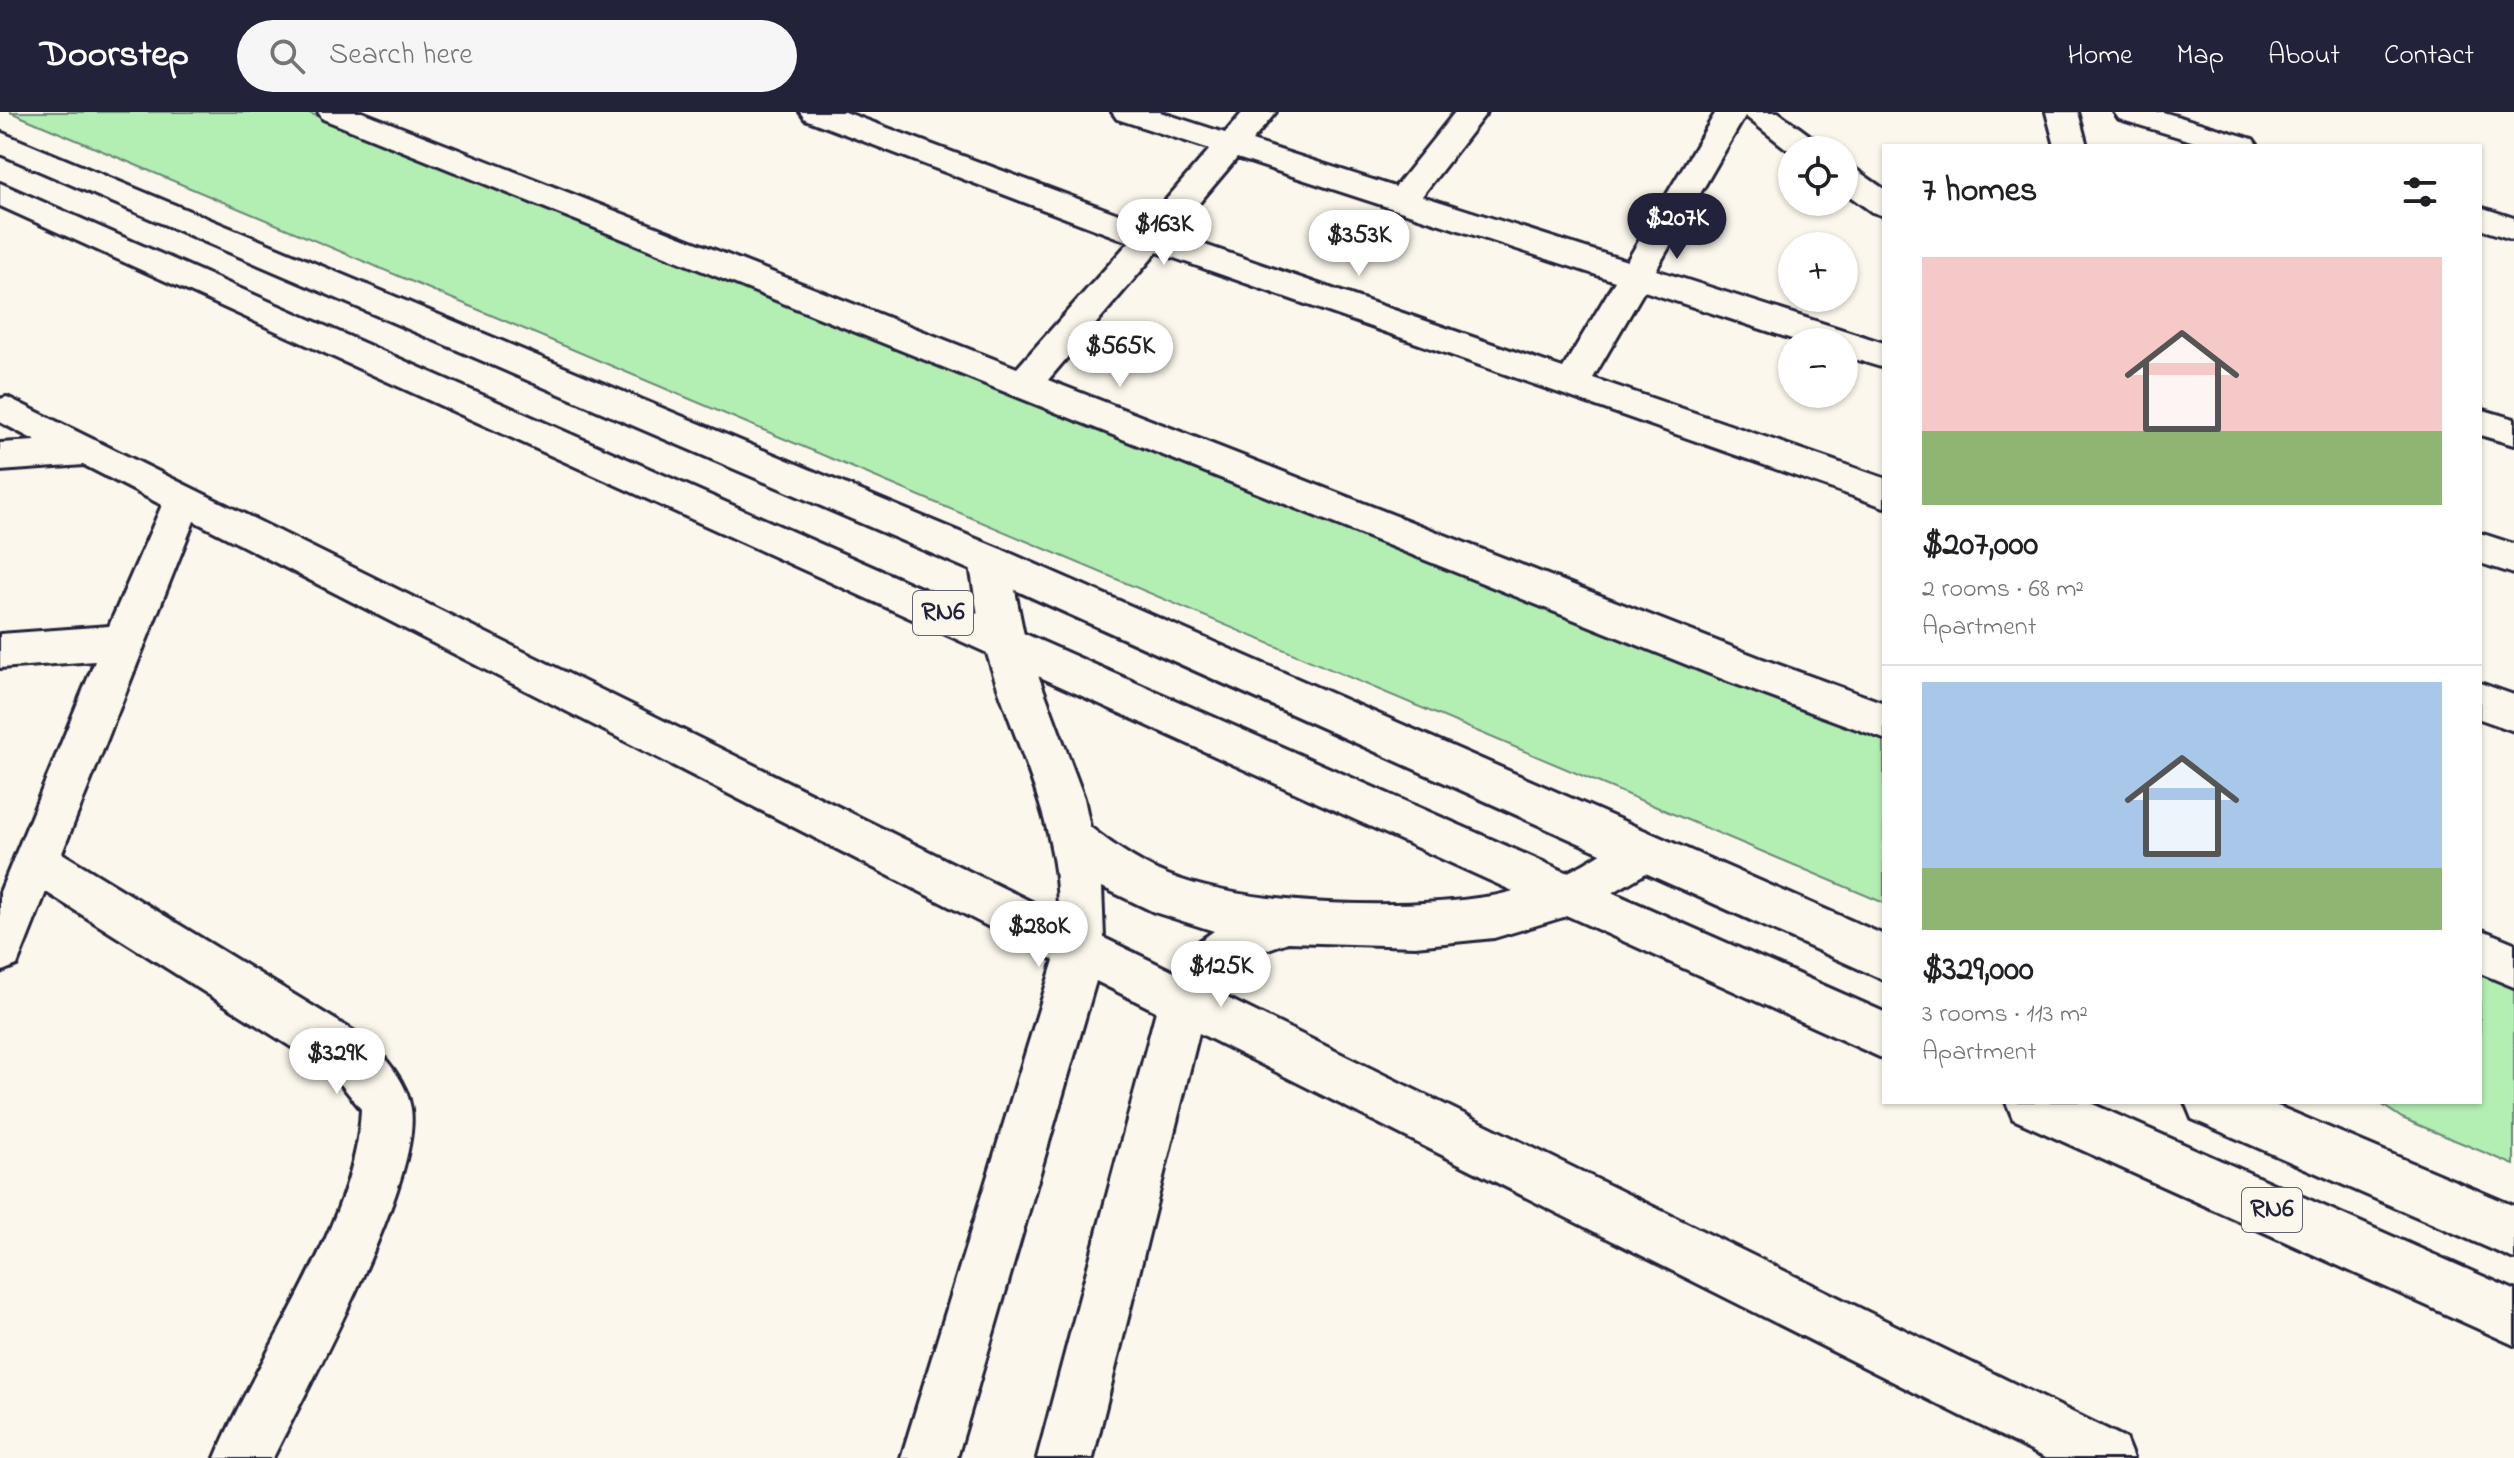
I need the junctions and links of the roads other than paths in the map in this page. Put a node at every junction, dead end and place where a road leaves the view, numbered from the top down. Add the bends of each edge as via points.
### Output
1 (334, 112) edge
2 (816, 112) edge
3 (1128, 112) edge
4 (1260, 112) edge
5 (1471, 112) edge
6 (1732, 112) edge
7 (1758, 112) edge
8 (2062, 112) edge
9 (2130, 112) edge
10 (1790, 136) edge
11 (0, 142) edge
12 (2070, 144) edge
13 (2235, 144) edge
14 (1231, 145) junction
15 (1858, 186) edge
16 (0, 193) edge
17 (1401, 201) junction
18 (1882, 204) edge
19 (2482, 219) edge
20 (2514, 229) edge
21 (1151, 238) junction
22 (1634, 277) junction
23 (1795, 328) edge
24 (1858, 348) edge
25 (1882, 355) edge
26 (1573, 382) junction
27 (1024, 384) junction
28 (2, 409) edge
29 (2482, 423) edge
30 (2514, 432) edge
31 (89, 451) junction
32 (0, 457) edge
33 (1882, 492) edge
34 (184, 499) junction
35 (2482, 549) edge
36 (2514, 559) edge
37 (989, 561) junction
38 (1004, 640) junction
39 (123, 642) junction
40 (0, 651) edge
41 (2482, 702) edge
42 (2514, 713) edge
43 (1882, 720) edge
44 (1070, 838) junction
45 (1642, 852) junction
46 (36, 861) junction
47 (1567, 895) junction
48 (1288, 921) junction
49 (0, 950) edge
50 (1081, 950) junction
51 (2482, 952) edge
52 (1882, 957) edge
53 (2514, 965) edge
54 (1183, 1000) junction
55 (1882, 1035) edge
56 (2035, 1104) edge
57 (2216, 1104) edge
58 (2514, 1233) edge
59 (2514, 1318) edge
60 (243, 1458) edge
61 (929, 1458) edge
62 (1065, 1458) edge
63 (2105, 1458) edge

1 - 27 main road
2 - 21 main road
3 - 14 main road
4 - 14 main road
5 - 17 main road
6 - 22 main road
7 - 10 main road
8 - 12 main road
9 - 13 main road
11 - 37 main road, RN6
14 - 17 main road
14 - 21 main road
15 - 18 main road
16 - 38 main road, RN6
17 - 22 main road
19 - 20 main road
21 - 26 main road
21 - 27 main road
22 - 23 main road
22 - 26 main road
24 - 25 main road
26 - 33 main road
27 - 43 main road
28 - 31 main road
29 - 30 main road
31 - 32 main road
31 - 34 main road
34 - 39 main road
34 - 50 main road
35 - 36 main road
37 - 38 main road
37 - 45 main road, RN6
38 - 44 main road via 1062,798
38 - 47 main road, RN6
39 - 40 main road
39 - 46 main road
41 - 42 main road
44 - 48 main road via 1156,894 1198,908
44 - 50 main road via 1081,896
45 - 47 main road
45 - 52 main road, RN6
46 - 49 main road
46 - 60 main road via 348,1055 376,1083 387,1112 380,1164 360,1220
47 - 48 main road via 1494,917 1415,925
47 - 55 main road, RN6
48 - 54 main road via 1245,935 1208,962
50 - 54 main road
50 - 61 main road
51 - 53 main road
54 - 62 main road
54 - 63 main road
56 - 59 main road, RN6
57 - 58 main road

